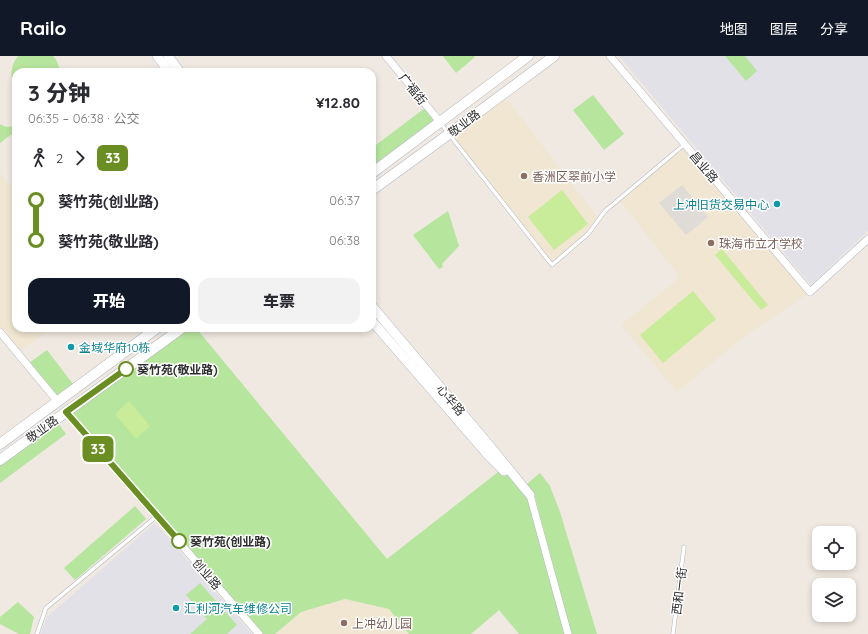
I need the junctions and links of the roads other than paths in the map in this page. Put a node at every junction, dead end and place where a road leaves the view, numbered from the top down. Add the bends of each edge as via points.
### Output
1 (157, 56) edge
2 (168, 56) edge
3 (386, 56) edge
4 (528, 56) edge
5 (554, 56) edge
6 (610, 56) edge
7 (167, 68) edge
8 (177, 68) edge
9 (440, 122) junction
10 (449, 134) junction
11 (685, 144) junction
12 (376, 170) edge
13 (376, 187) edge
14 (868, 239) edge
15 (376, 311) edge
16 (376, 325) edge
17 (0, 332) edge
18 (152, 332) edge
19 (176, 332) edge
20 (58, 402) junction
21 (66, 412) junction
22 (0, 444) edge
23 (0, 460) edge
24 (530, 495) junction
25 (156, 516) junction
26 (684, 548) dead end
27 (37, 634) edge
28 (259, 634) edge
29 (568, 634) edge
30 (673, 634) edge

1 - 7 street
2 - 8 street
3 - 9 street, 广福街
4 - 9 main road, 敬业路
5 - 10 main road, 敬业路
6 - 11 street, 昌业路
9 - 10 lane
9 - 12 main road, 敬业路
10 - 11 lane via 552,265 588,234 605,211
10 - 13 main road, 敬业路
11 - 14 street, 昌业路 via 810,292
15 - 24 street, 心华路
16 - 24 street, 心华路 via 488,455
17 - 20 street, 创业路
18 - 20 main road, 敬业路
19 - 21 main road, 敬业路
20 - 21 street, 创业路
20 - 22 main road, 敬业路
21 - 23 main road, 敬业路
21 - 25 street, 创业路
24 - 29 street, 心华路
25 - 27 lane via 46,608
25 - 28 street, 创业路
26 - 30 lane, 西和一街

